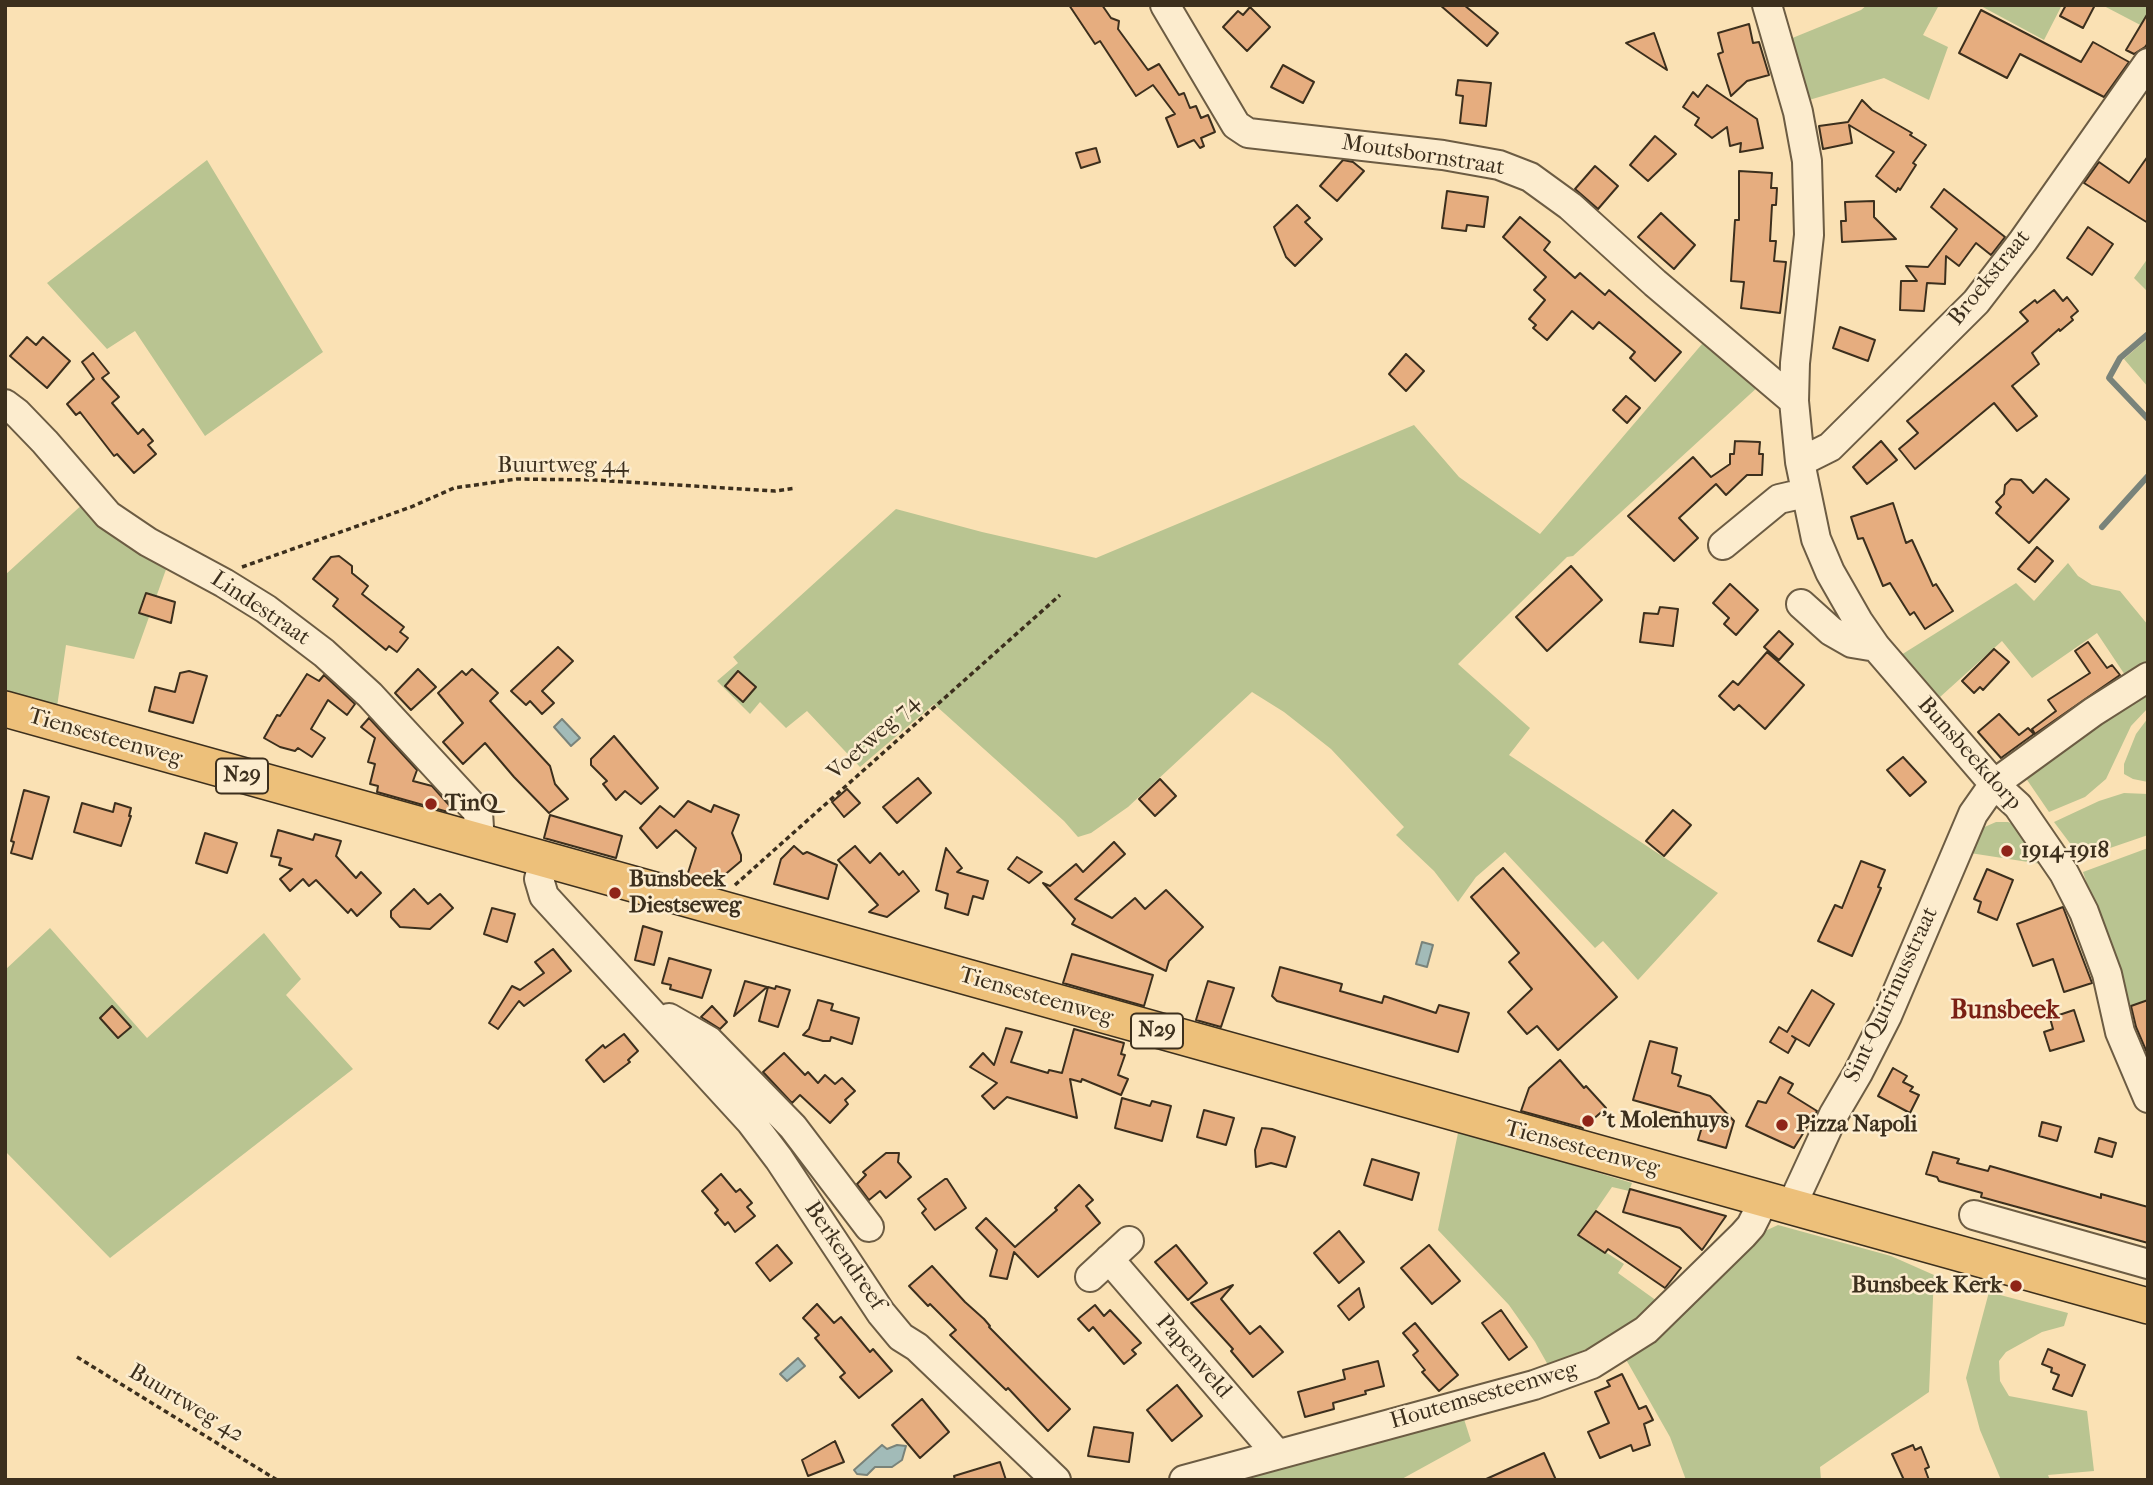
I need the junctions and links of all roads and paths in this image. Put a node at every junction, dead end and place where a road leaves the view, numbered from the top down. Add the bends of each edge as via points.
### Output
1 (1165, 5) edge
2 (1767, 5) edge
3 (2148, 63) edge
4 (1794, 401) junction
5 (5, 404) edge
6 (1800, 462) junction
7 (796, 488) dead end
8 (1805, 493) junction
9 (1723, 545) dead end
10 (224, 583) junction
11 (1060, 595) dead end
12 (1801, 604) dead end
13 (1876, 647) junction
14 (2148, 677) edge
15 (5, 709) edge
16 (1994, 784) junction
17 (480, 843) junction
18 (544, 860) junction
19 (711, 907) junction
20 (653, 1013) junction
21 (2148, 1098) edge
22 (1778, 1203) junction
23 (1974, 1215) dead end
24 (869, 1227) dead end
25 (1110, 1259) dead end
26 (2148, 1264) edge
27 (2148, 1306) edge
28 (77, 1357) dead end
29 (1277, 1454) junction
30 (277, 1480) edge
31 (1056, 1480) edge
32 (1185, 1480) edge

1 - 4 street, Moutsbornstraat via 1236,125 1248,133 1443,155 1499,165 1530,177 1570,206
2 - 4 street, Bunsbeekdorp via 1807,161 1809,235
3 - 6 street, Broekstraat via 1976,302 1830,447
4 - 6 street, Bunsbeekdorp
5 - 10 street, Lindestraat via 108,515
6 - 8 street, Bunsbeekdorp
7 - 10 path, Buurtweg 44 via 775,491 517,479 454,488 244,566
8 - 9 street via 1779,499
8 - 13 street, Bunsbeekdorp via 1830,572
10 - 17 street, Lindestraat via 267,609 370,695 478,812
11 - 19 path, Voetweg 74
12 - 13 street via 1831,631 1852,643
13 - 16 street, Bunsbeekdorp
14 - 16 street, Sint-Quirinusstraat
15 - 17 main road, Tiensesteenweg / N29
16 - 21 street, Bunsbeekdorp via 2036,830 2084,912 2107,974 2120,1032
16 - 22 street, Sint-Quirinusstraat via 1973,814 1858,1073
17 - 18 main road, Tiensesteenweg / N29
18 - 19 main road, Tiensesteenweg / N29
18 - 20 street, Berkendreef via 539,879 544,895
19 - 22 main road, Tiensesteenweg / N29
20 - 24 street, Berkendreef via 688,1028 719,1050 793,1127
20 - 31 street, Berkendreef via 751,1122 901,1337
22 - 27 main road, Tiensesteenweg / N29
22 - 29 street, Houtemsesteenweg via 1646,1330 1592,1364 1534,1385
23 - 26 street
25 - 29 street, Papenveld
28 - 30 path, Buurtweg 42
29 - 32 street, Houtemsesteenweg

